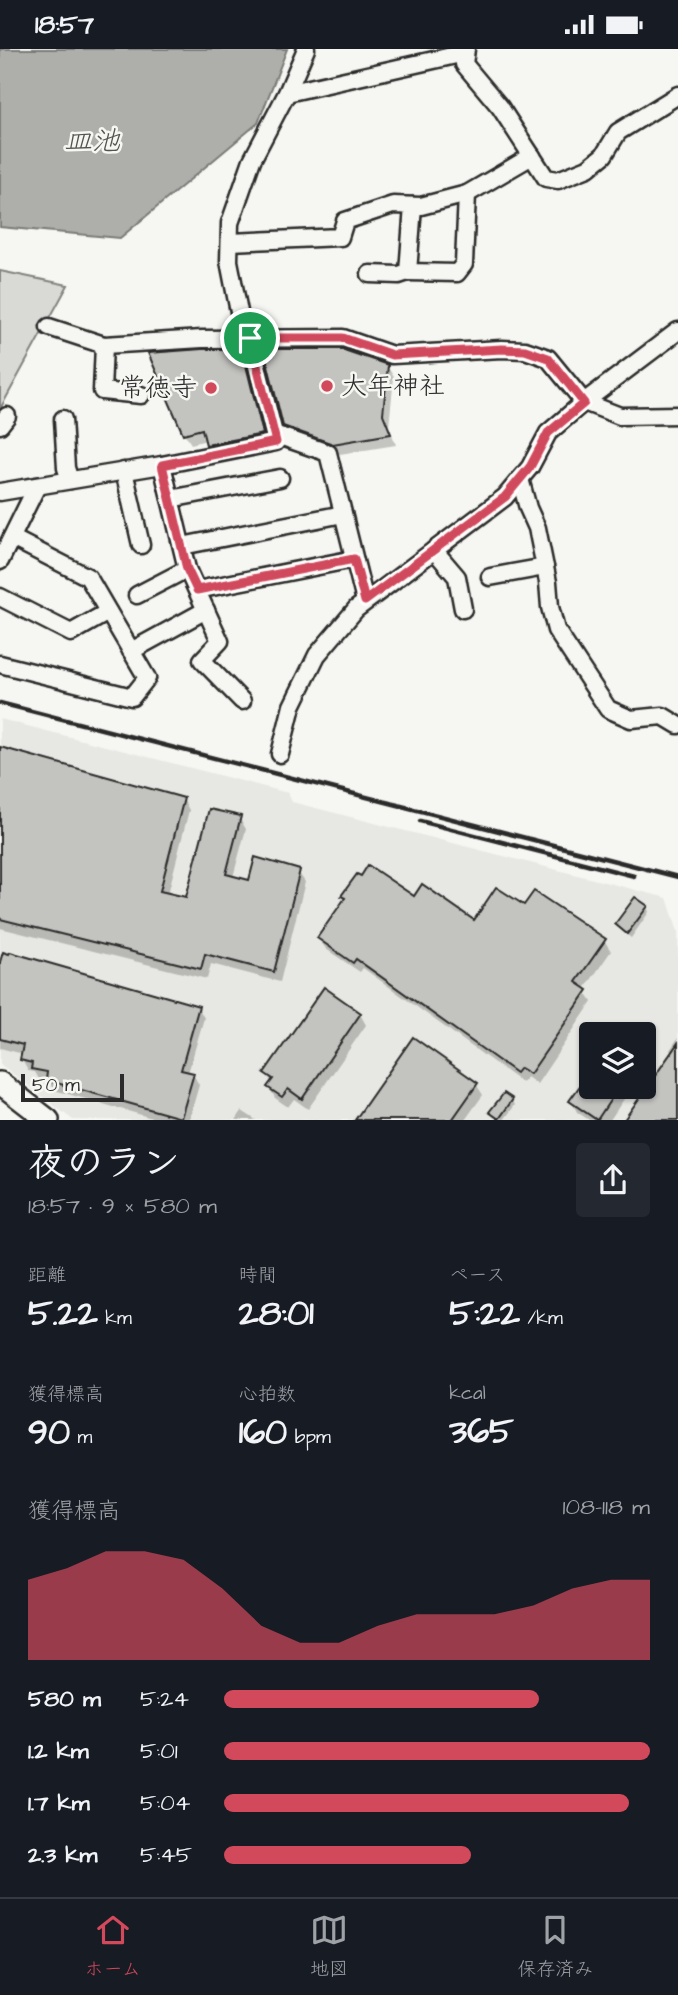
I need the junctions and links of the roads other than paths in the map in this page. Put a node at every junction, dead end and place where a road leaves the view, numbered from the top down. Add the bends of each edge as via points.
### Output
1 (306, 49) edge
2 (466, 51) edge
3 (287, 93) junction
4 (678, 95) edge
5 (532, 156) junction
6 (467, 194) junction
7 (413, 206) junction
8 (230, 242) junction
9 (408, 272) junction
10 (370, 274) dead end
11 (49, 327) dead end
12 (678, 331) edge
13 (250, 338) junction
14 (104, 345) junction
15 (141, 395) dead end
16 (584, 403) junction
17 (678, 415) edge
18 (63, 419) dead end
19 (274, 434) junction
20 (162, 465) junction
21 (124, 471) junction
22 (280, 478) dead end
23 (520, 479) junction
24 (70, 480) junction
25 (37, 486) junction
26 (1, 490) edge
27 (170, 499) junction
28 (343, 514) junction
29 (12, 538) junction
30 (141, 545) dead end
31 (182, 546) junction
32 (434, 550) junction
33 (354, 559) junction
34 (0, 561) edge
35 (545, 567) junction
36 (187, 569) junction
37 (490, 577) dead end
38 (197, 590) junction
39 (136, 595) dead end
40 (0, 597) edge
41 (365, 601) junction
42 (463, 609) dead end
43 (206, 610) junction
44 (108, 612) junction
45 (131, 651) junction
46 (0, 664) edge
47 (242, 701) dead end
48 (678, 725) edge
49 (280, 754) dead end
50 (0, 1083) edge
51 (48, 1120) edge

1 - 3 street
2 - 3 street
2 - 5 street via 464,64
3 - 8 street via 252,160 230,223
4 - 5 street via 618,132 604,155 587,168 558,180 546,178
5 - 6 street
6 - 7 street
6 - 9 street via 464,264 457,273
7 - 8 street via 393,205 345,221 340,237
7 - 9 street
8 - 13 street via 229,261 241,322
9 - 10 street
11 - 14 street
12 - 16 street
13 - 14 street
13 - 16 street via 343,338 392,355 525,350 548,358
13 - 19 street
14 - 15 street via 102,391
16 - 17 street via 620,416
16 - 23 street via 548,433
18 - 24 street
19 - 20 street via 276,442
19 - 28 street via 328,453
20 - 21 street
20 - 27 street
21 - 24 street
21 - 30 street
22 - 27 street
23 - 32 street via 505,497
23 - 35 street
24 - 25 street
25 - 26 street
25 - 29 street
27 - 31 street
28 - 31 street
28 - 33 street
29 - 34 street
29 - 44 street via 88,577
31 - 36 street
32 - 41 street
32 - 42 street via 457,577
33 - 38 street
33 - 41 street
35 - 37 street
35 - 48 street via 556,630 608,709 631,719 663,716
36 - 38 street
36 - 39 street
38 - 43 street
40 - 44 street via 71,633
41 - 49 street via 317,655 292,706
43 - 45 street
43 - 47 street via 220,641 202,660
44 - 45 street
45 - 46 street via 147,678 132,697
50 - 51 street

